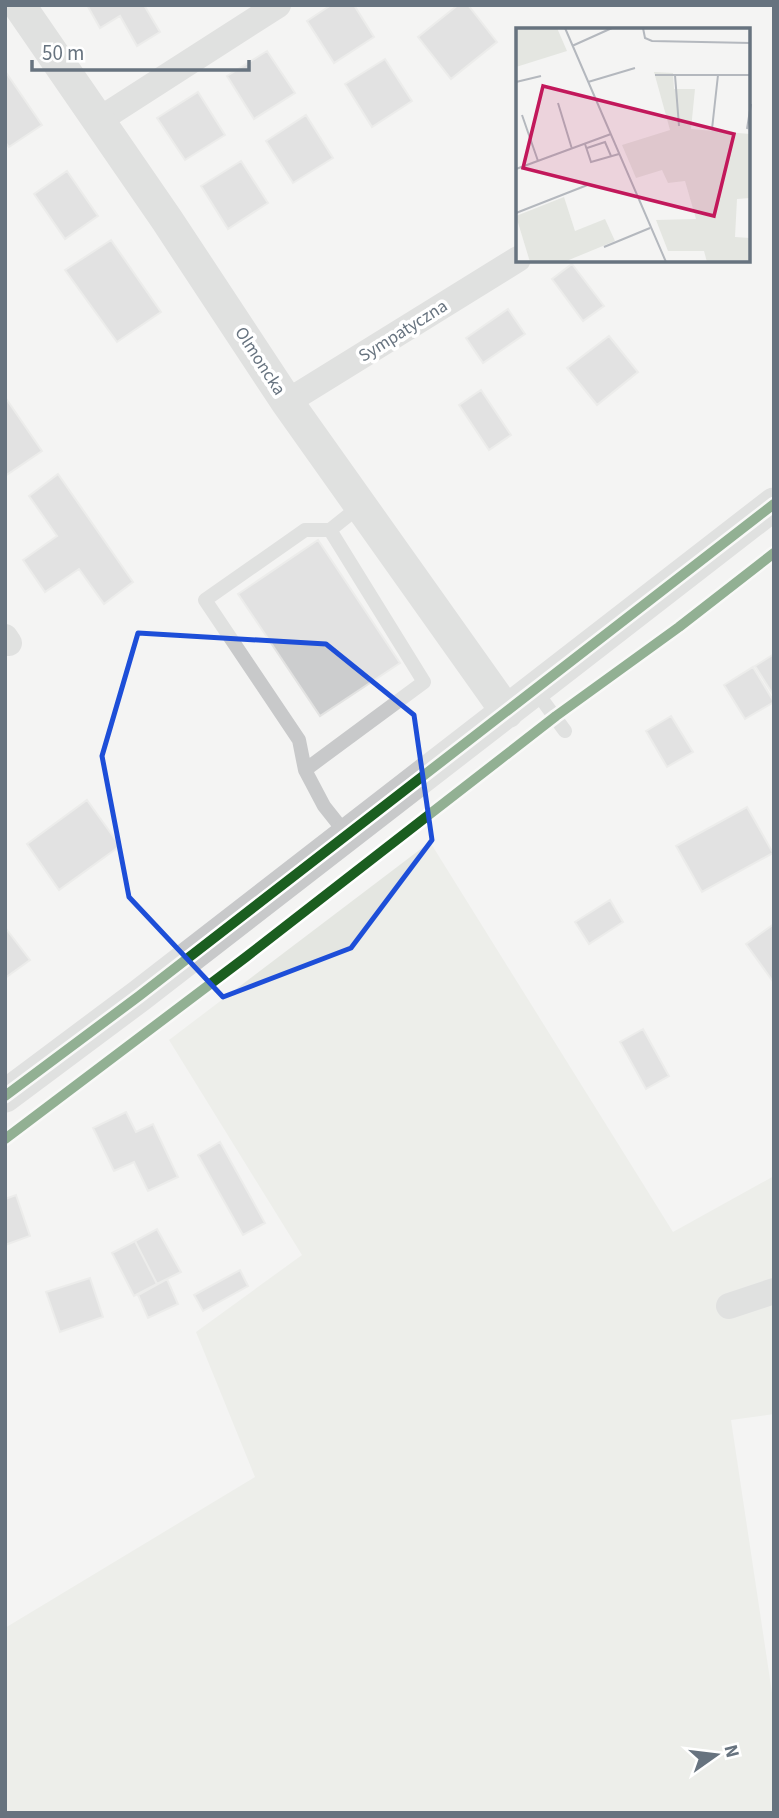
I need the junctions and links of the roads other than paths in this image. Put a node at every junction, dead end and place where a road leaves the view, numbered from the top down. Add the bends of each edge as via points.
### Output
1 (19, 5) edge
2 (278, 5) edge
3 (99, 120) junction
4 (516, 260) edge
5 (287, 402) junction
6 (774, 504) edge
7 (360, 506) junction
8 (330, 530) junction
9 (535, 690) junction
10 (507, 712) junction
11 (565, 731) dead end
12 (305, 770) junction
13 (347, 835) junction
14 (5, 1096) edge
15 (774, 1291) edge
16 (729, 1306) dead end

1 - 3 street, Olmoncka
2 - 3 street
3 - 5 street, Olmoncka
4 - 5 street, Sympatyczna
5 - 7 street, Olmoncka
6 - 9 street
7 - 8 lane
7 - 10 street, Olmoncka
8 - 12 lane via 424,682
8 - 12 lane via 305,530 205,600 299,740
9 - 10 street
9 - 11 lane
10 - 13 street
12 - 13 lane via 324,806
13 - 14 street
15 - 16 street

